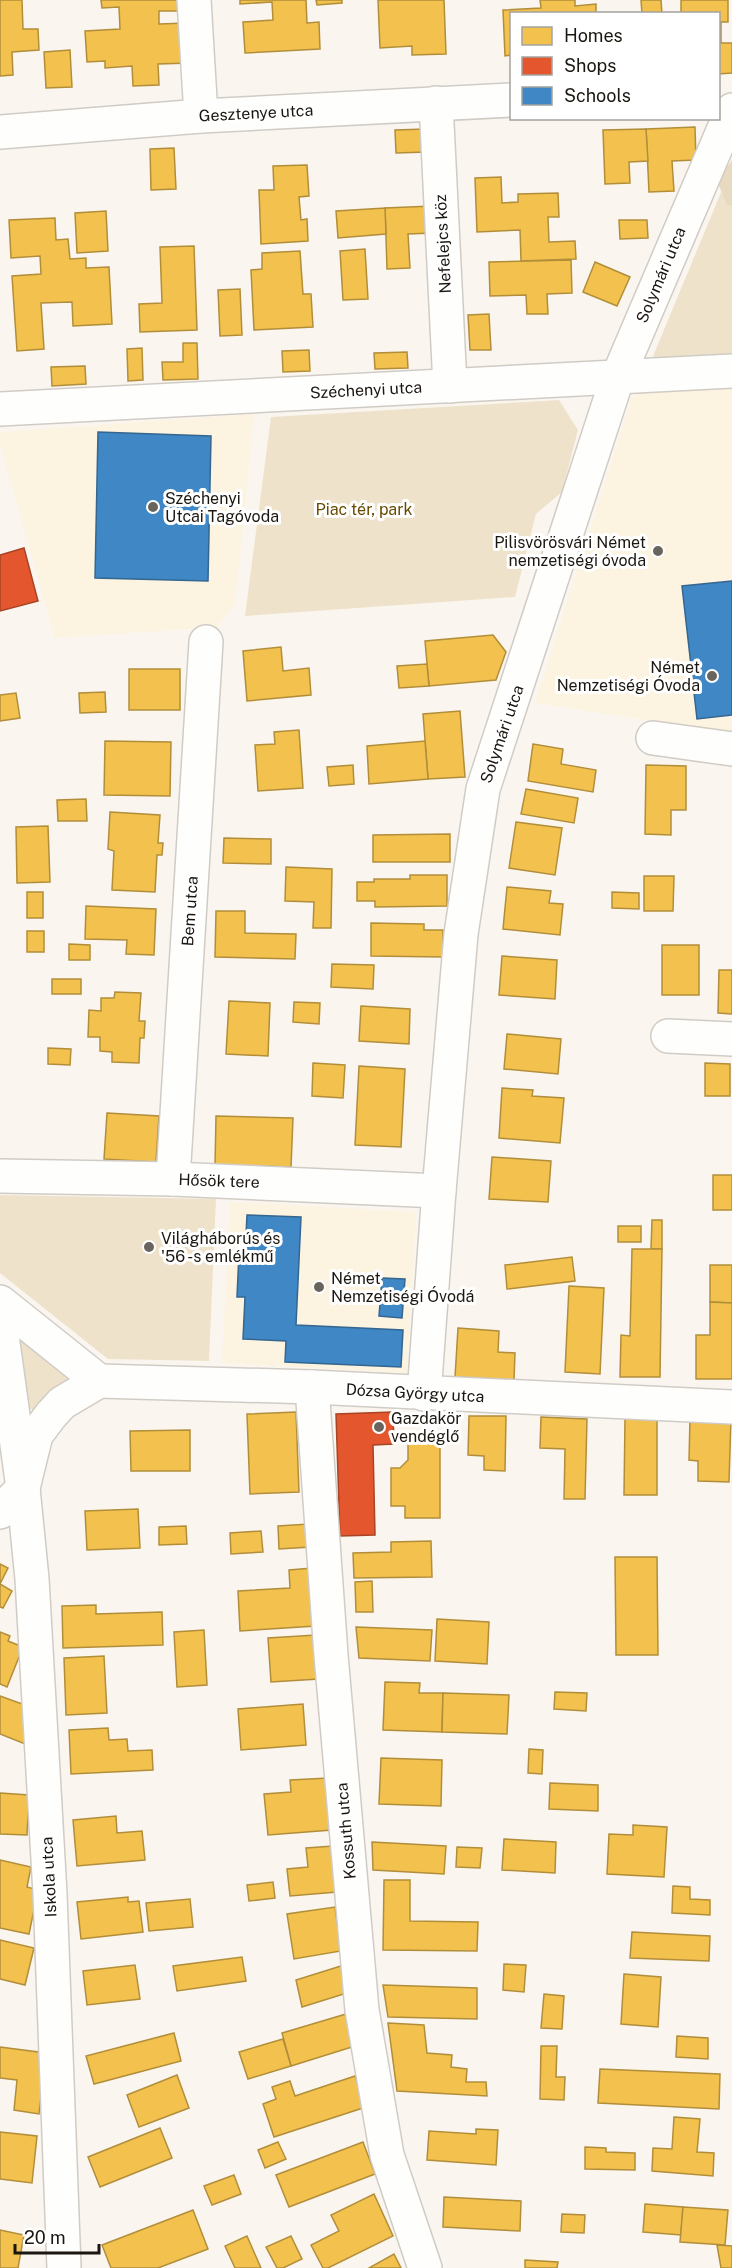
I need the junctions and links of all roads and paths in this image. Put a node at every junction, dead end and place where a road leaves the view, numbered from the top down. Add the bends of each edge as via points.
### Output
1 (194, 0) edge
2 (510, 100) edge
3 (436, 103) junction
4 (732, 110) edge
5 (201, 117) junction
6 (0, 132) edge
7 (732, 371) edge
8 (617, 378) junction
9 (450, 386) junction
10 (0, 409) edge
11 (206, 642) dead end
12 (653, 738) dead end
13 (732, 749) edge
14 (668, 1036) dead end
15 (732, 1039) edge
16 (0, 1176) edge
17 (173, 1179) junction
18 (438, 1191) junction
19 (0, 1302) edge
20 (0, 1321) edge
21 (99, 1381) junction
22 (312, 1387) junction
23 (424, 1394) junction
24 (732, 1407) edge
25 (23, 1488) junction
26 (0, 1512) edge
27 (64, 2268) edge
28 (425, 2268) edge

1 - 5 street
2 - 3 street, Gesztenye utca
3 - 5 street, Gesztenye utca
3 - 9 street, Nefelejcs köz
4 - 8 street, Solymári utca
5 - 6 street, Gesztenye utca
7 - 8 street, Széchenyi utca
8 - 9 street, Széchenyi utca
8 - 18 street, Solymári utca via 483,789 461,934
9 - 10 street, Széchenyi utca
11 - 17 street, Bem utca
12 - 13 street
14 - 15 street
16 - 17 street, Hősök tere
17 - 18 street, Hősök tere
18 - 23 street, Solymári utca
19 - 21 street
20 - 25 street
21 - 22 street, Dózsa György utca
21 - 25 street via 62,1403 36,1435
22 - 23 street, Dózsa György utca
22 - 28 street, Kossuth utca via 362,2010 387,2155
23 - 24 street, Dózsa György utca
25 - 26 street
25 - 27 street, Iskola utca via 40,1686

